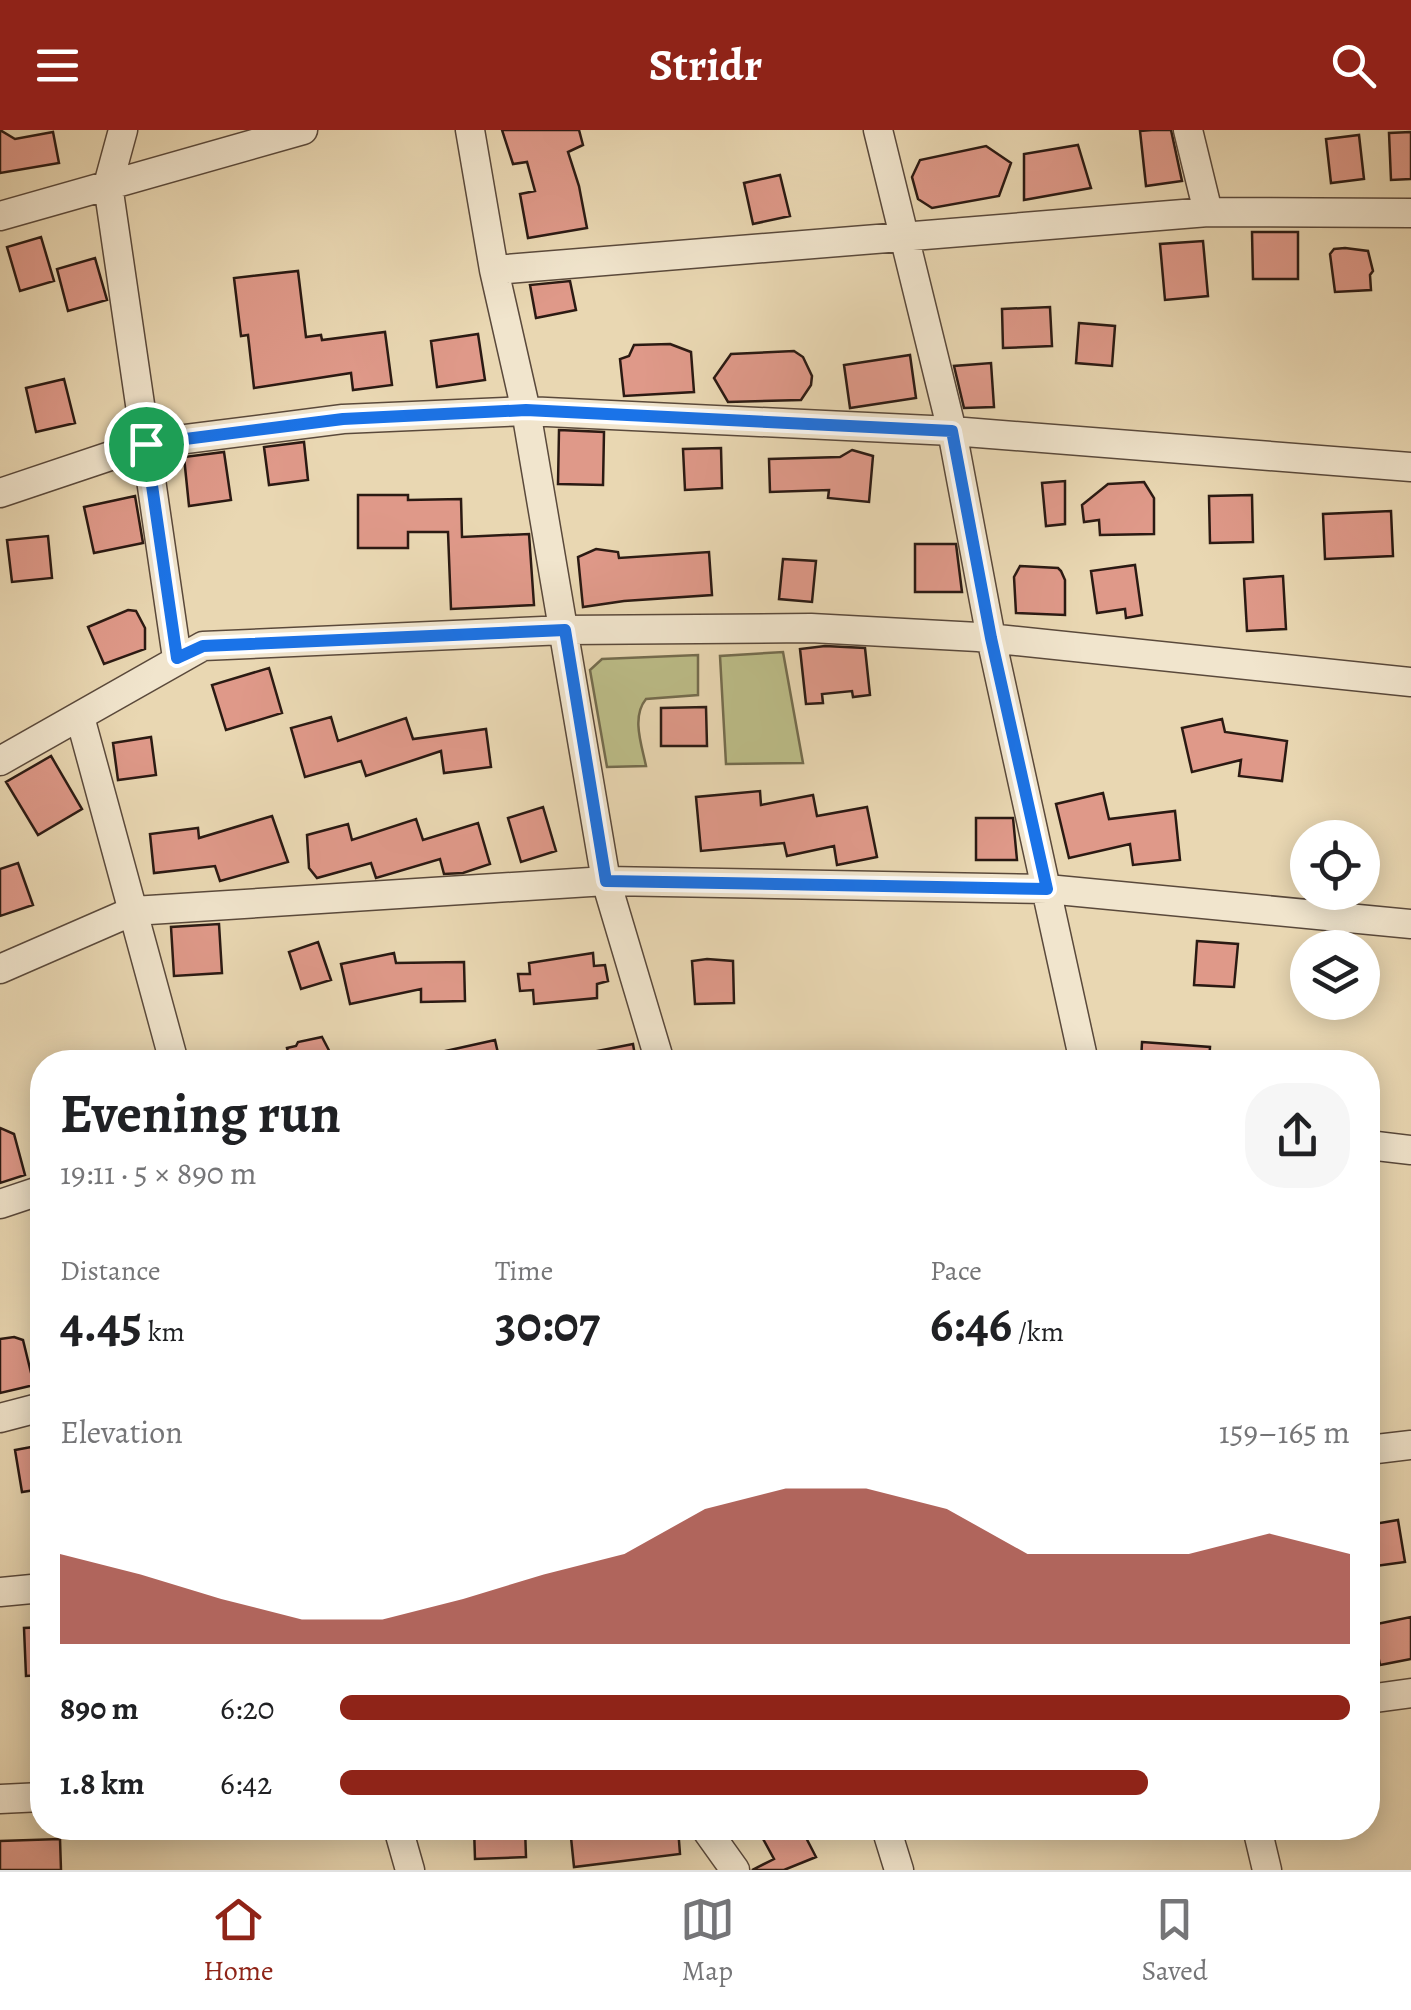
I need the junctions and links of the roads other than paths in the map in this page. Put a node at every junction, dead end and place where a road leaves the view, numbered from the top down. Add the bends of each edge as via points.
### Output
1 (123, 130) edge
2 (302, 130) edge
3 (470, 130) edge
4 (878, 130) edge
5 (1188, 130) edge
6 (108, 185) junction
7 (1208, 212) junction
8 (1411, 213) edge
9 (0, 216) edge
10 (902, 236) junction
11 (494, 270) junction
12 (526, 410) junction
13 (952, 431) junction
14 (146, 444) junction
15 (1411, 467) edge
16 (0, 493) edge
17 (565, 630) junction
18 (991, 638) junction
19 (177, 658) junction
20 (1411, 682) edge
21 (80, 716) junction
22 (0, 761) edge
23 (606, 881) junction
24 (1047, 889) junction
25 (134, 911) junction
26 (1411, 924) edge
27 (0, 968) edge
28 (171, 1050) edge
29 (656, 1050) edge
30 (1081, 1050) edge
31 (1380, 1146) edge
32 (1411, 1150) edge
33 (30, 1194) edge
34 (0, 1204) edge
35 (30, 1410) edge
36 (0, 1418) edge
37 (1411, 1445) edge
38 (1380, 1449) edge
39 (30, 1589) edge
40 (0, 1592) edge
41 (1411, 1693) edge
42 (1380, 1697) edge
43 (30, 1798) edge
44 (0, 1799) edge
45 (401, 1840) edge
46 (713, 1840) edge
47 (890, 1840) edge
48 (1260, 1840) edge
49 (410, 1870) edge
50 (736, 1870) edge
51 (899, 1870) edge
52 (1267, 1870) edge

1 - 6 street
2 - 6 street
3 - 11 street
4 - 10 street
5 - 7 street
6 - 9 street
6 - 14 street
7 - 8 street
7 - 10 street
10 - 11 street
10 - 13 street
11 - 12 street
12 - 13 street
12 - 14 street via 343,419
12 - 17 street
13 - 15 street
13 - 18 street
14 - 16 street
14 - 19 street
17 - 18 street via 811,628
17 - 19 street via 203,646
17 - 23 street
18 - 20 street
18 - 24 street
19 - 21 street
21 - 22 street
21 - 25 street
23 - 24 street
23 - 25 street
23 - 29 street
24 - 26 street
24 - 30 street
25 - 27 street
25 - 28 street
31 - 32 street
33 - 34 street
35 - 36 street
37 - 38 street
39 - 40 street
41 - 42 street
43 - 44 street
45 - 49 street
46 - 50 street
47 - 51 street
48 - 52 street

